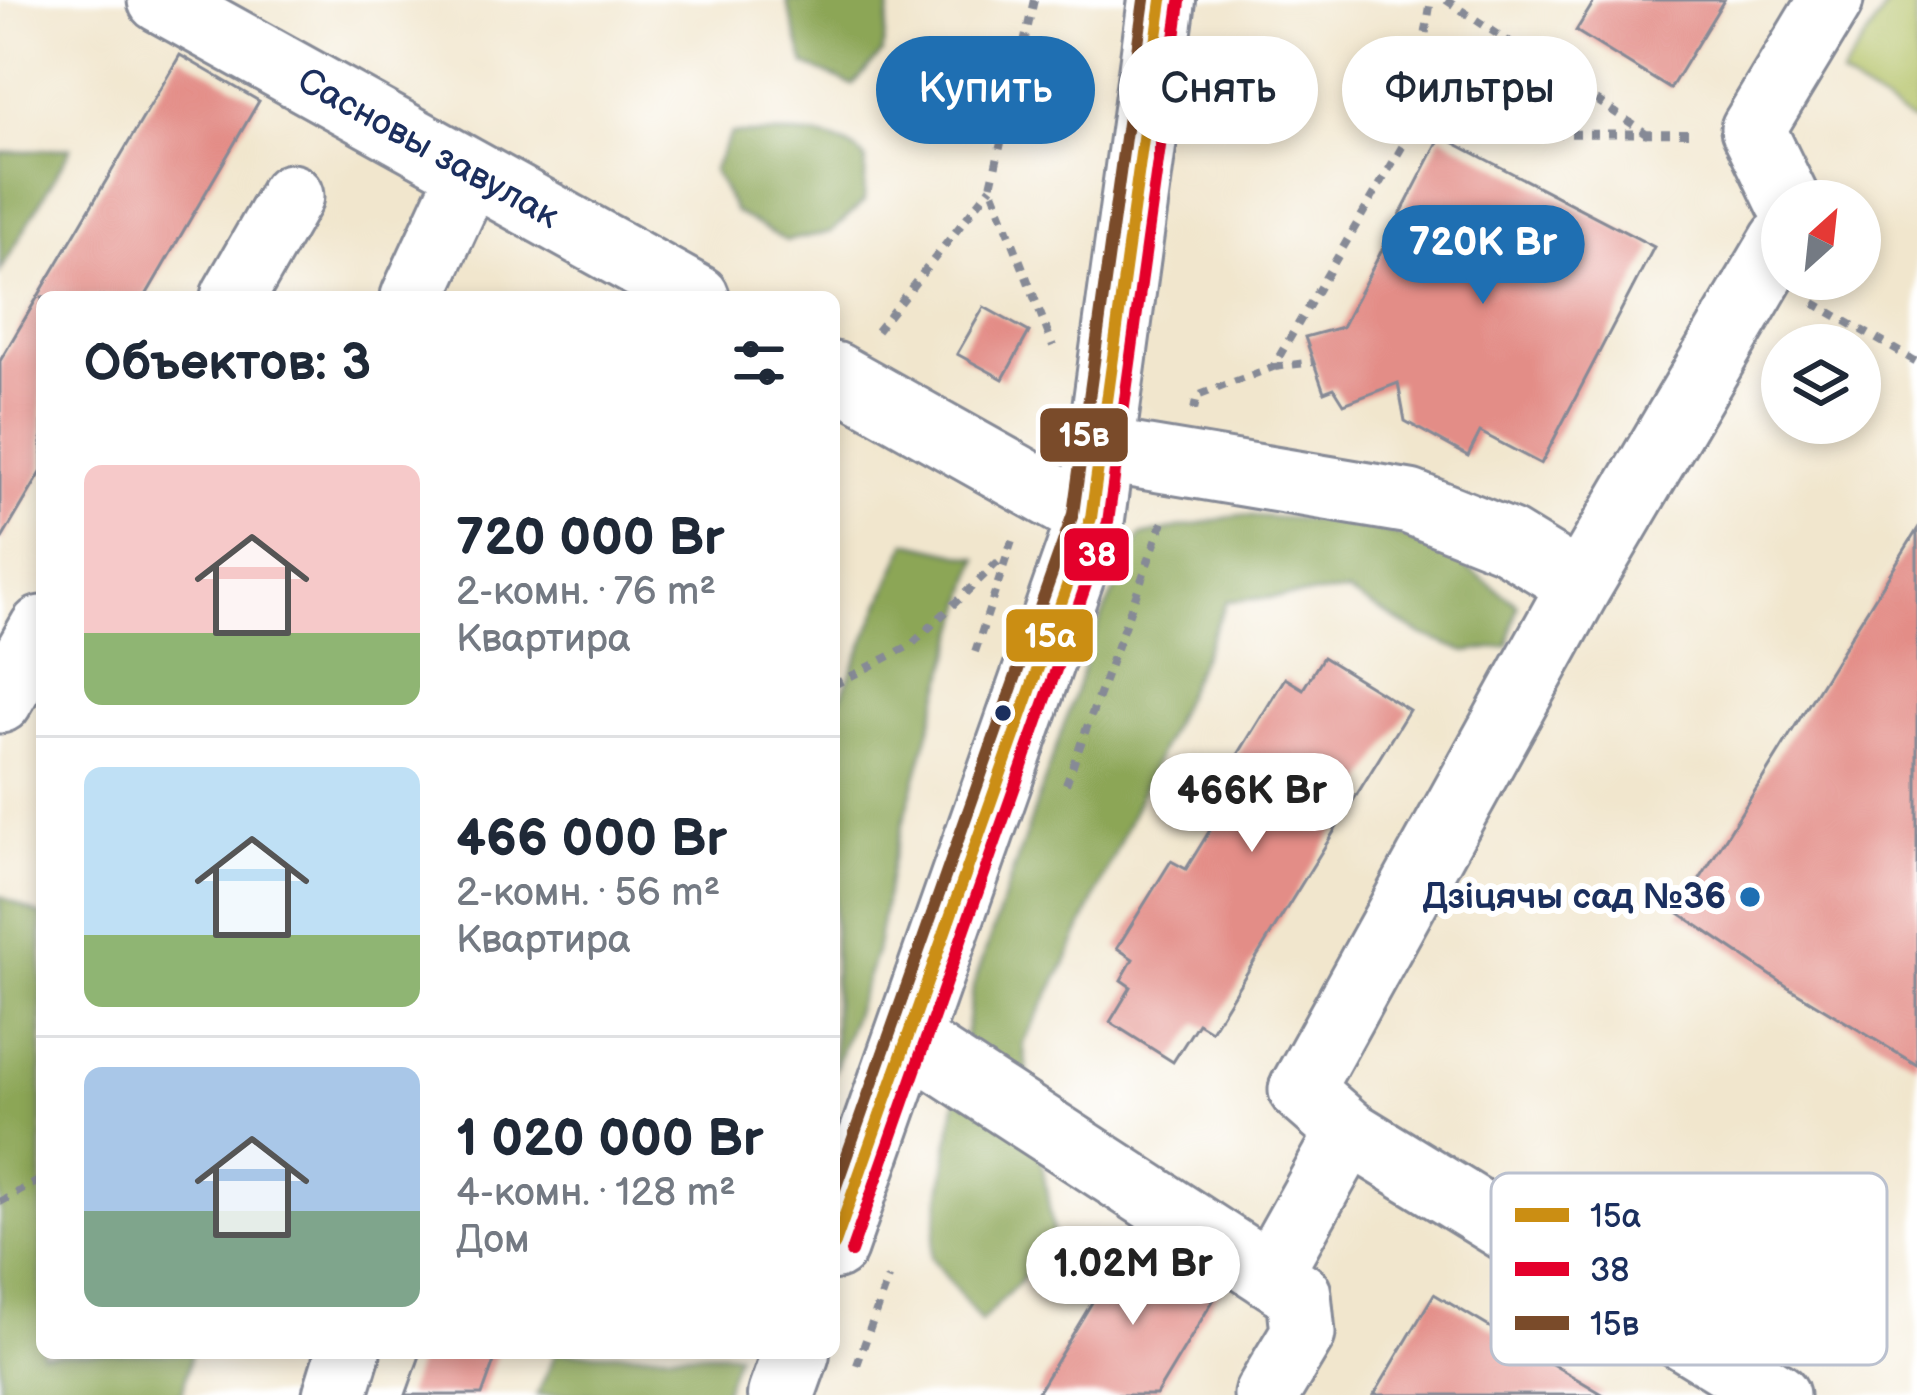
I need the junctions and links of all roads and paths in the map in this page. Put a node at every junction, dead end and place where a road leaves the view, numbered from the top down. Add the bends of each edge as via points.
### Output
1 (160, 0) edge
2 (1034, 0) edge
3 (1162, 0) edge
4 (1431, 0) edge
5 (1446, 0) edge
6 (1831, 0) edge
7 (1425, 36) edge
8 (1714, 133) dead end
9 (1597, 135) edge
10 (1649, 135) junction
11 (1403, 144) edge
12 (470, 173) junction
13 (1778, 180) edge
14 (992, 186) junction
15 (291, 196) dead end
16 (1761, 276) edge
17 (236, 291) edge
18 (416, 291) edge
19 (686, 291) edge
20 (1831, 300) edge
21 (1054, 350) dead end
22 (852, 357) edge
23 (1313, 362) dead end
24 (1917, 362) edge
25 (1273, 367) junction
26 (1197, 396) dead end
27 (1100, 450) junction
28 (1091, 518) junction
29 (1007, 553) dead end
30 (1580, 585) junction
31 (36, 638) edge
32 (840, 683) edge
33 (0, 701) edge
34 (907, 1039) junction
35 (1349, 1132) junction
36 (36, 1182) edge
37 (0, 1202) edge
38 (1491, 1219) edge
39 (840, 1229) edge
40 (1269, 1275) junction
41 (346, 1359) edge
42 (794, 1359) edge
43 (1728, 1365) edge
44 (335, 1395) edge
45 (781, 1395) edge
46 (1266, 1395) edge
47 (1777, 1395) edge

1 - 12 street, Сасновы завулак
2 - 14 path
3 - 27 main road
4 - 7 path
5 - 10 path
6 - 13 street via 1753,129
8 - 10 path
9 - 10 path
11 - 25 path
12 - 18 street
12 - 19 street, Сасновы завулак
14 - 21 path
14 - 22 path
15 - 17 street
16 - 30 street
20 - 24 path
22 - 28 street
23 - 25 path
25 - 26 path
27 - 28 main road
27 - 30 street via 1410,502 1508,541
28 - 34 main road
29 - 32 path via 911,645
30 - 35 street via 1301,1090
31 - 33 street
34 - 39 main road
34 - 40 street
35 - 38 street
35 - 40 street
36 - 37 path
40 - 46 street via 1299,1294 1303,1333
41 - 44 street
42 - 45 main road
43 - 47 street

